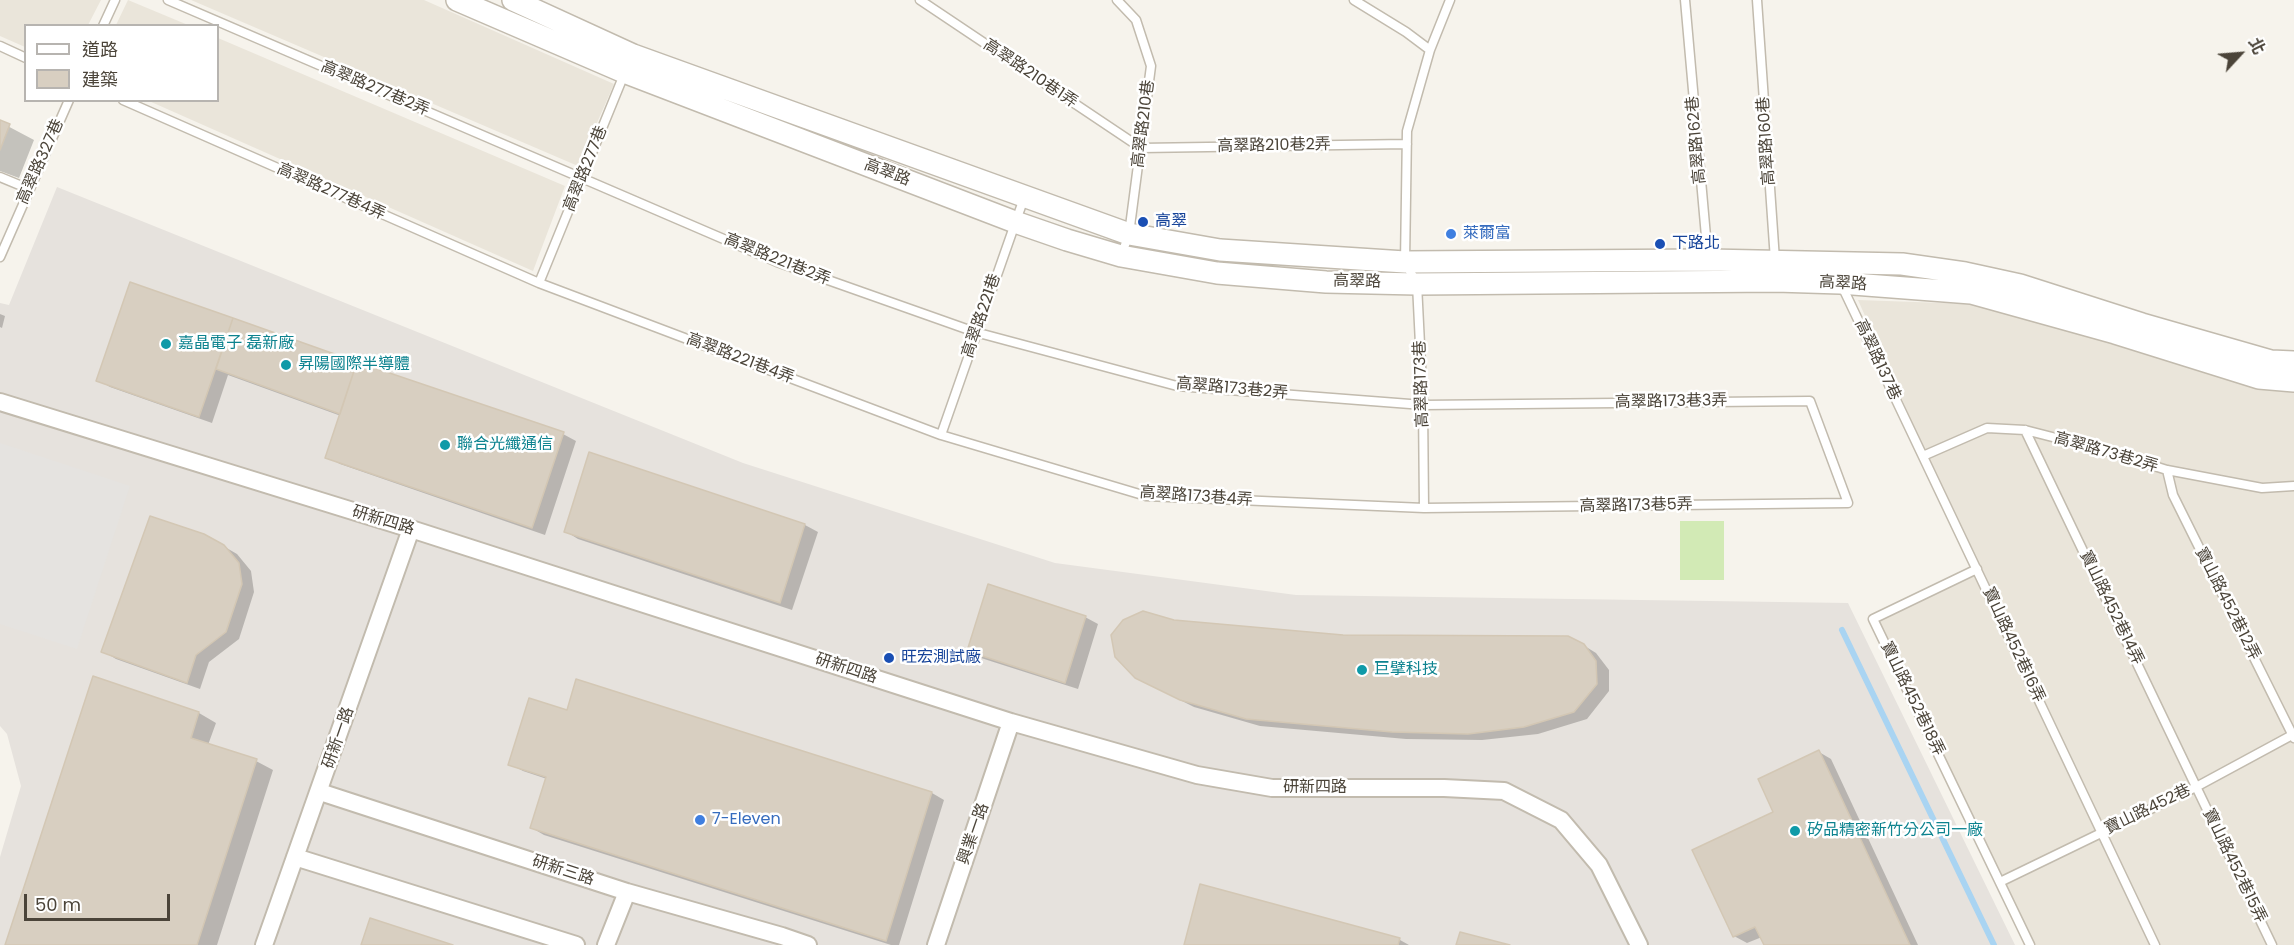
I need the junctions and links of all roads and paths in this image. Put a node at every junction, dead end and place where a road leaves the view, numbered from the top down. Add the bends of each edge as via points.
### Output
1 (115, 0) edge
2 (168, 0) edge
3 (513, 0) edge
4 (920, 0) edge
5 (1117, 0) edge
6 (1354, 0) edge
7 (1450, 0) edge
8 (1684, 0) edge
9 (1757, 0) edge
10 (460, 1) edge
11 (105, 24) edge
12 (0, 46) edge
13 (1430, 50) junction
14 (24, 57) edge
15 (629, 64) junction
16 (68, 102) edge
17 (128, 102) edge
18 (1407, 144) junction
19 (1141, 148) junction
20 (0, 177) edge
21 (583, 178) junction
22 (29, 189) junction
23 (1024, 198) junction
24 (1015, 222) junction
25 (1129, 234) junction
26 (1121, 256) junction
27 (0, 257) edge
28 (1405, 262) junction
29 (1831, 263) junction
30 (1710, 270) junction
31 (1775, 272) junction
32 (539, 283) junction
33 (1840, 283) junction
34 (1417, 284) junction
35 (975, 332) junction
36 (2294, 362) edge
37 (2294, 381) edge
38 (0, 402) edge
39 (1423, 405) junction
40 (2025, 430) junction
41 (941, 435) junction
42 (1923, 456) junction
43 (2167, 471) junction
44 (2294, 486) edge
45 (1848, 503) joint
46 (1424, 508) junction
47 (411, 529) junction
48 (1977, 569) junction
49 (1011, 722) junction
50 (2294, 736) edge
51 (2196, 787) junction
52 (320, 792) junction
53 (2102, 833) junction
54 (295, 857) junction
55 (2000, 882) junction
56 (627, 892) junction
57 (264, 945) edge
58 (576, 945) edge
59 (606, 945) edge
60 (808, 945) edge
61 (936, 945) edge
62 (1639, 945) edge
63 (2030, 945) edge
64 (2155, 945) edge
65 (2272, 945) edge

1 - 11 lane
2 - 21 lane, 高翠路277巷2弄
3 - 15 street, 高翠路
4 - 19 lane, 高翠路210巷1弄
5 - 19 lane, 高翠路210巷 via 1136,20 1151,66
6 - 13 lane
7 - 13 lane
8 - 30 lane, 高翠路162巷
9 - 31 lane, 高翠路160巷
10 - 15 street, 高翠路
12 - 14 lane
13 - 18 lane via 1407,131
15 - 21 lane, 高翠路277巷
15 - 23 street, 高翠路
15 - 24 street, 高翠路
16 - 22 lane, 高翠路327巷
17 - 32 lane, 高翠路277巷4弄
18 - 19 lane, 高翠路210巷2弄
18 - 28 lane
19 - 25 lane, 高翠路210巷
20 - 22 lane
21 - 32 lane, 高翠路277巷
21 - 35 lane, 高翠路221巷2弄 via 777,262
22 - 27 lane, 高翠路327巷
23 - 24 lane, 高翠路221巷
23 - 25 street, 高翠路
24 - 26 street, 高翠路
24 - 35 lane, 高翠路221巷
25 - 26 lane, 高翠路210巷
25 - 28 street, 高翠路 via 1220,250
26 - 34 street, 高翠路 via 1217,273 1326,282
28 - 30 street, 高翠路
28 - 34 lane, 高翠路173巷
29 - 31 street, 高翠路
29 - 33 lane, 高翠路137巷
29 - 36 street, 高翠路 via 1902,264 1965,273 2020,285 2271,361
30 - 31 street, 高翠路
30 - 34 street, 高翠路
31 - 33 street, 高翠路
32 - 41 lane, 高翠路221巷4弄
33 - 37 street, 高翠路 via 1971,293 2259,378
33 - 42 lane, 高翠路137巷
34 - 39 lane, 高翠路173巷
35 - 39 lane, 高翠路173巷2弄 via 1177,386
35 - 41 lane, 高翠路221巷
38 - 47 street, 研新四路
39 - 45 lane, 高翠路173巷3弄 via 1810,401
39 - 46 lane, 高翠路173巷
40 - 42 lane, 高翠路73巷2弄 via 1987,428
40 - 43 lane, 高翠路73巷2弄
40 - 51 lane, 寶山路452巷14弄
41 - 46 lane, 高翠路173巷4弄 via 1146,496
42 - 48 lane, 寶山路452巷16弄
43 - 44 lane, 高翠路73巷2弄 via 2262,488
43 - 50 lane, 寶山路452巷12弄 via 2173,495
45 - 46 lane, 高翠路173巷5弄
47 - 49 street, 研新四路
47 - 52 street, 研新一路
48 - 53 lane, 寶山路452巷16弄
48 - 55 lane, 寶山路452巷18弄 via 1873,620
49 - 61 street, 興業一路
49 - 62 street, 研新四路 via 1197,774 1272,788 1504,791 1561,820 1599,865
50 - 51 lane, 寶山路452巷
51 - 53 lane, 寶山路452巷
51 - 65 lane, 寶山路452巷15弄
52 - 54 street, 研新一路
52 - 56 street, 研新三路
53 - 55 lane, 寶山路452巷
53 - 64 lane, 寶山路452巷16弄
54 - 57 street, 研新一路
54 - 58 street
55 - 63 lane
56 - 59 street
56 - 60 street, 研新三路

